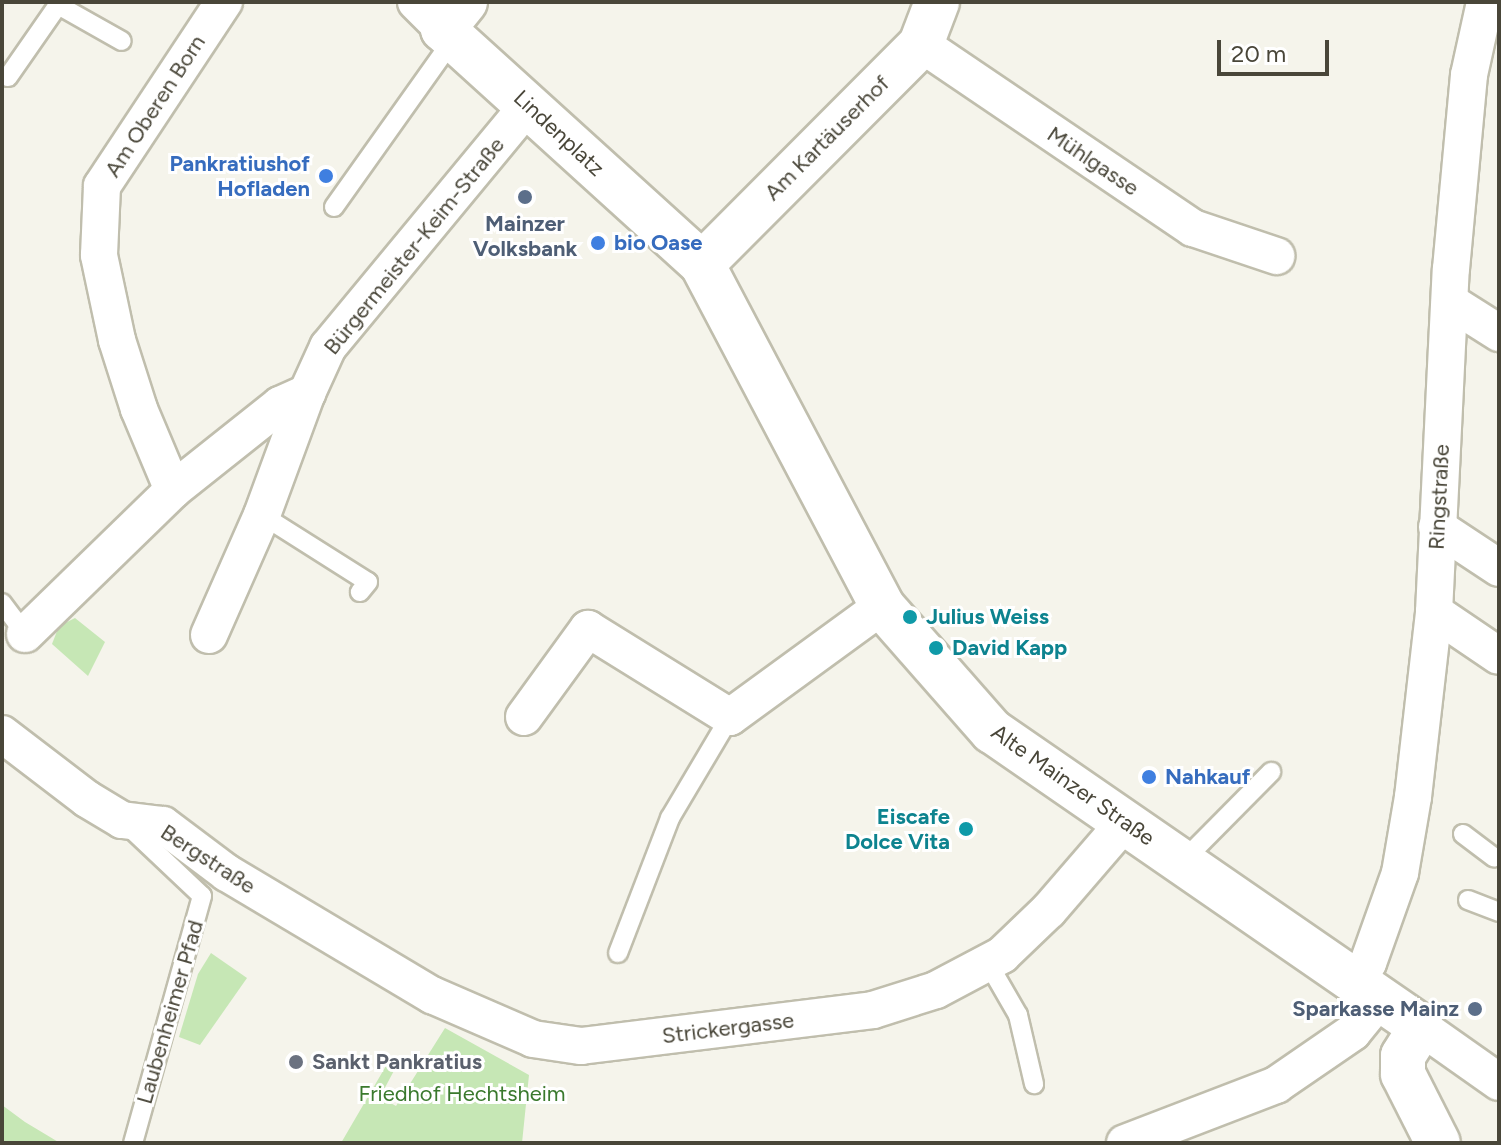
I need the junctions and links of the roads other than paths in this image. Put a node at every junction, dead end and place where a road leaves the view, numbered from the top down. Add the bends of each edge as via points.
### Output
1 (224, 2) edge
2 (937, 2) edge
3 (1485, 2) edge
4 (55, 4) edge
5 (444, 18) edge
6 (122, 41) dead end
7 (921, 44) junction
8 (8, 77) dead end
9 (529, 104) junction
10 (334, 207) dead end
11 (1276, 256) dead end
12 (702, 264) junction
13 (1450, 302) junction
14 (1499, 333) edge
15 (307, 393) junction
16 (173, 490) junction
17 (262, 515) junction
18 (1437, 527) junction
19 (1499, 568) edge
20 (360, 592) dead end
21 (2, 603) edge
22 (882, 606) junction
23 (1434, 612) junction
24 (25, 634) joint
25 (209, 635) dead end
26 (1499, 656) edge
27 (524, 717) dead end
28 (730, 717) junction
29 (2, 734) edge
30 (1271, 772) dead end
31 (122, 820) junction
32 (1125, 822) junction
33 (1463, 834) dead end
34 (1494, 857) dead end
35 (1182, 862) junction
36 (1468, 900) dead end
37 (1499, 912) edge
38 (292, 914) joint
39 (618, 953) dead end
40 (988, 963) junction
41 (1367, 991) junction
42 (1421, 1027) junction
43 (1499, 1082) edge
44 (1034, 1084) dead end
45 (133, 1143) edge
46 (1125, 1143) edge
47 (1438, 1143) edge

1 - 16 street, Am Oberen Born via 102,186 99,255 117,340
2 - 7 street, Am Kartäuserhof
3 - 13 street, Ringstraße via 1469,75
4 - 6 lane
4 - 8 lane
5 - 9 street, Lindenplatz
5 - 10 lane
7 - 11 street, Mühlgasse via 1193,228
7 - 12 street, Am Kartäuserhof
9 - 12 street, Lindenplatz
9 - 15 street, Bürgermeister-Keim-Straße via 328,347
12 - 22 street, Alte Mainzer Straße
13 - 14 street
13 - 18 street, Ringstraße
15 - 16 street via 280,405
15 - 17 street, Bürgermeister-Keim-Straße
16 - 24 street
17 - 20 lane via 368,582
17 - 25 street, Bürgermeister-Keim-Straße
18 - 19 street
18 - 23 street, Ringstraße
21 - 24 lane
22 - 28 street
22 - 32 street, Alte Mainzer Straße via 992,731
23 - 26 street
23 - 41 street, Ringstraße via 1422,804 1408,877 1368,963
27 - 28 street via 588,629
28 - 39 lane via 670,818
29 - 31 street, Bergstraße
30 - 35 lane
31 - 38 street, Bergstraße via 163,825
31 - 45 lane, Laubenheimer Pfad via 202,896
32 - 35 street, Alte Mainzer Straße
32 - 40 street, Strickergasse via 1049,910
33 - 34 lane
35 - 41 street, Alte Mainzer Straße
36 - 37 lane
38 - 40 street, Strickergasse via 432,995 533,1039 581,1046 873,1010 936,990
40 - 44 lane via 1018,1015
41 - 42 street, Alte Mainzer Straße
41 - 46 street, Ringstraße via 1353,1032 1276,1085
42 - 43 street
42 - 47 street via 1403,1056 1403,1074

